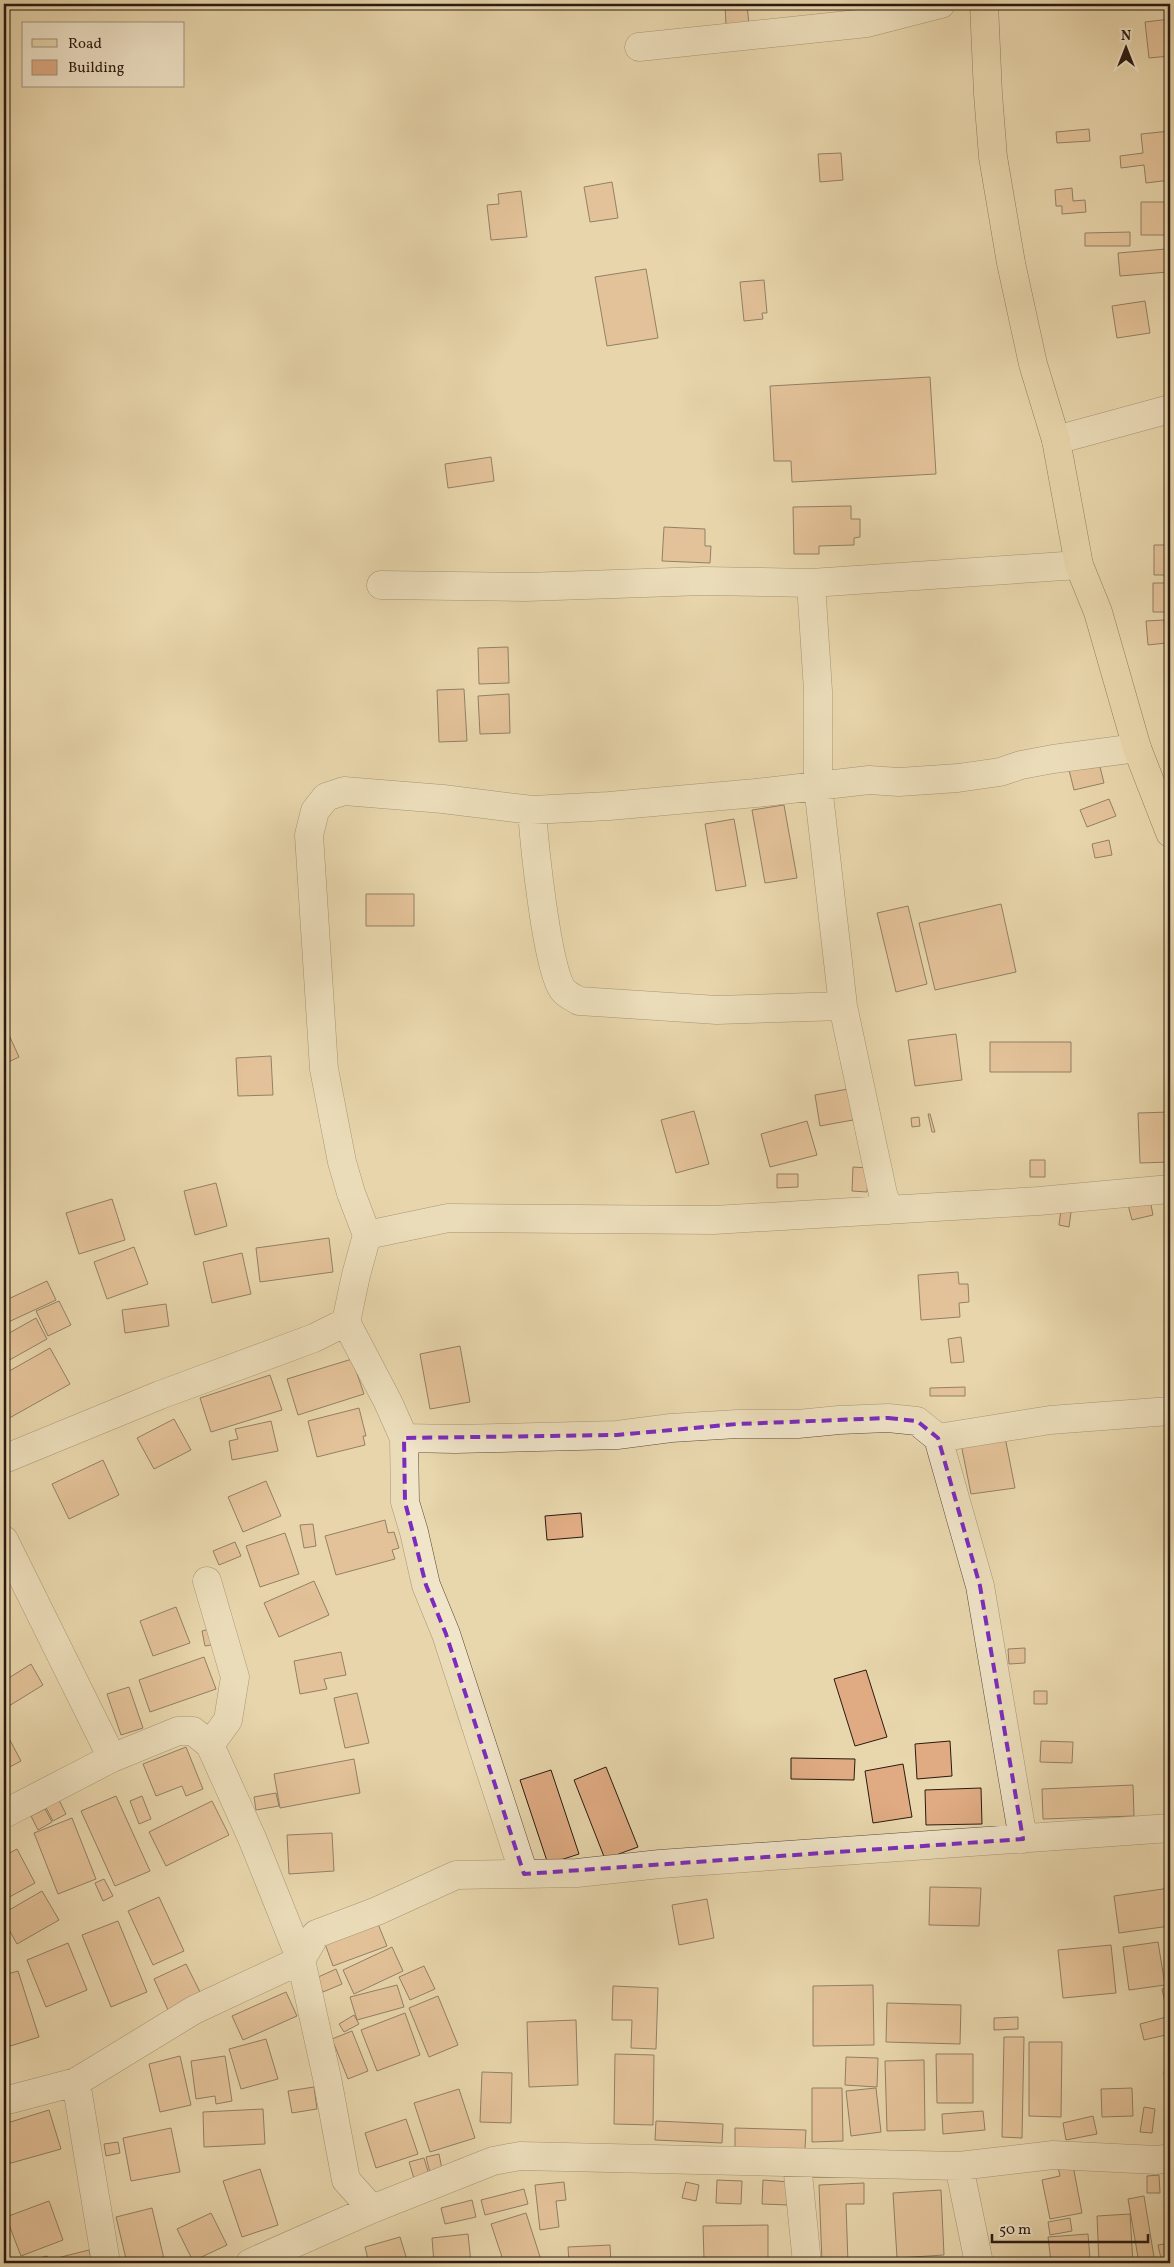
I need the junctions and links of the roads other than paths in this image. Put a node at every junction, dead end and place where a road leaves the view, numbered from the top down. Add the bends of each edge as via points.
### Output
1 (941, 4) edge
2 (984, 4) edge
3 (639, 47) dead end
4 (1170, 409) edge
5 (1056, 440) junction
6 (1079, 565) junction
7 (811, 583) junction
8 (381, 585) dead end
9 (1137, 748) junction
10 (818, 786) junction
11 (532, 810) junction
12 (1170, 833) edge
13 (843, 1006) junction
14 (1170, 1189) edge
15 (889, 1210) junction
16 (367, 1236) junction
17 (346, 1322) junction
18 (1170, 1411) edge
19 (404, 1438) junction
20 (938, 1438) junction
21 (4, 1458) edge
22 (4, 1540) edge
23 (208, 1581) dead end
24 (210, 1745) junction
25 (112, 1758) junction
26 (4, 1814) edge
27 (1170, 1828) edge
28 (1022, 1838) junction
29 (524, 1874) junction
30 (301, 1960) junction
31 (76, 2082) junction
32 (4, 2102) edge
33 (1170, 2158) edge
34 (797, 2164) junction
35 (959, 2166) junction
36 (372, 2209) junction
37 (106, 2263) edge
38 (250, 2263) edge
39 (807, 2263) edge
40 (979, 2263) edge

1 - 3 street via 868,23
2 - 5 main road via 993,157 1033,364
4 - 5 street
5 - 6 main road
6 - 7 street
6 - 9 main road via 1098,612
7 - 8 street via 704,581 526,587
7 - 10 street via 818,691
9 - 10 street via 1022,764 1000,772 958,778 899,782 869,780
9 - 12 main road
10 - 11 street
10 - 13 street
11 - 13 street via 555,970 563,990 579,1001 717,1010
11 - 16 street via 344,791 326,797 316,811 309,835 324,1069 342,1162
13 - 15 street
14 - 15 street via 1039,1202
15 - 16 street via 714,1220 448,1218
16 - 17 street
17 - 19 street
17 - 21 street via 314,1338
18 - 20 street via 1050,1420
19 - 20 street via 617,1435 670,1428 888,1418 917,1421
19 - 29 street via 405,1502 426,1585 446,1634
20 - 28 street via 980,1586
22 - 25 street
23 - 24 street via 236,1677 228,1720
24 - 25 street via 193,1731 178,1731
24 - 30 street
25 - 26 street
27 - 28 street
28 - 29 street via 577,1873
29 - 30 street via 456,1875 316,1934
30 - 31 street via 194,2010
30 - 36 street via 346,2180
31 - 32 street
31 - 37 street
33 - 35 street via 1053,2154
34 - 35 street
34 - 36 street via 520,2156 493,2161
34 - 39 street
35 - 40 street
36 - 38 street

